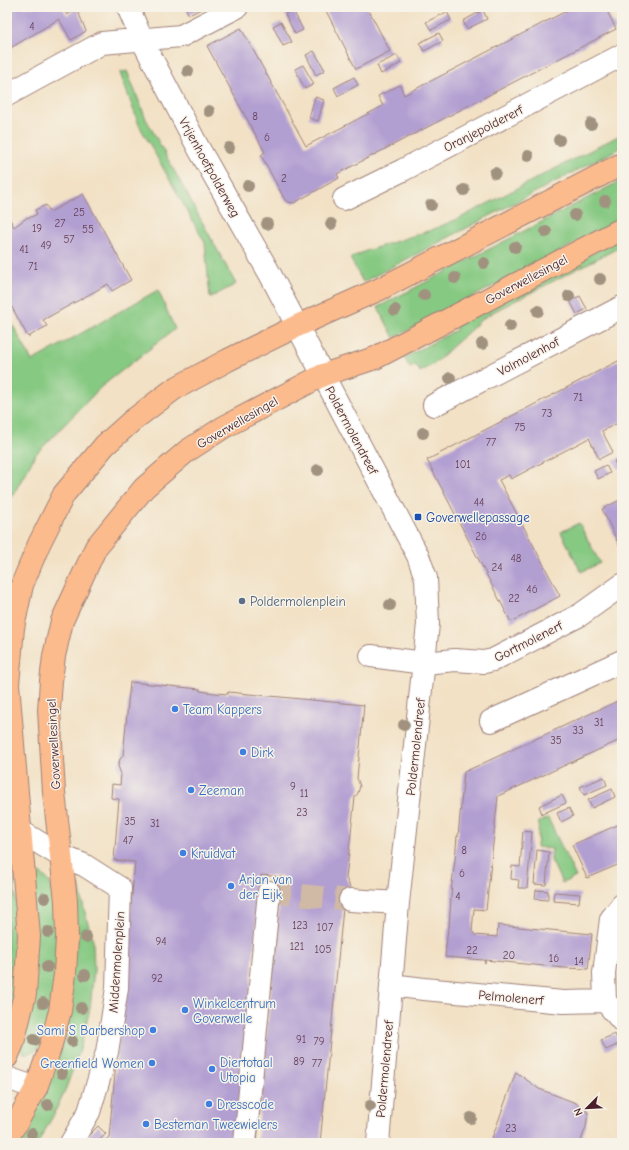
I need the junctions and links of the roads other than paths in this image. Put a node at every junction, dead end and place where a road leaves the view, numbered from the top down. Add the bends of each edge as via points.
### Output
1 (128, 7) edge
2 (237, 7) edge
3 (142, 40) junction
4 (622, 55) edge
5 (7, 95) edge
6 (622, 164) edge
7 (344, 199) dead end
8 (622, 229) edge
9 (622, 307) edge
10 (297, 326) junction
11 (323, 375) junction
12 (434, 405) dead end
13 (622, 585) edge
14 (371, 656) dead end
15 (622, 661) edge
16 (424, 663) junction
17 (491, 721) dead end
18 (13, 833) edge
19 (61, 856) junction
20 (269, 892) dead end
21 (350, 900) tunnel mouth
22 (398, 903) junction
23 (622, 905) edge
24 (391, 985) junction
25 (605, 1000) junction
26 (622, 1021) edge
27 (7, 1057) edge
28 (7, 1078) edge
29 (36, 1088) junction
30 (7, 1137) edge
31 (71, 1143) edge
32 (245, 1143) edge
33 (378, 1143) edge

1 - 3 street, Vrijenhoefpolderweg
2 - 3 street via 181,36
3 - 5 street via 102,43
3 - 10 street, Vrijenhoefpolderweg
4 - 7 street, Oranjepoldererf
6 - 10 main road via 380,289
8 - 11 main road, Goverwellesingel via 375,358
9 - 12 street, Volmolenhof
10 - 11 street, Vrijenhoefpolderweg
10 - 18 main road via 174,389 105,445 64,494 22,585 13,628 8,684
11 - 16 street, Poldermolendreef via 418,556 426,578 428,624
11 - 19 main road, Goverwellesingel via 224,427 187,451 144,488 96,547 62,621 51,681 49,710
13 - 16 street, Gortmolenerf via 580,615 493,660
14 - 16 street
15 - 17 street
16 - 22 street, Poldermolendreef
18 - 19 street, Middenmolenplein
18 - 27 main road via 25,874 30,936 25,994
19 - 29 main road, Goverwellesingel via 66,901 65,974 60,1011
19 - 31 street, Middenmolenplein via 84,865 120,888 117,988 107,1052 89,1112
20 - 32 street
21 - 22 street
22 - 24 street, Poldermolendreef
23 - 25 street via 611,919 604,973
24 - 25 street, Pelmolenerf via 563,1002
24 - 33 street, Poldermolendreef
25 - 26 street
28 - 29 street
29 - 30 main road, Goverwellesingel

